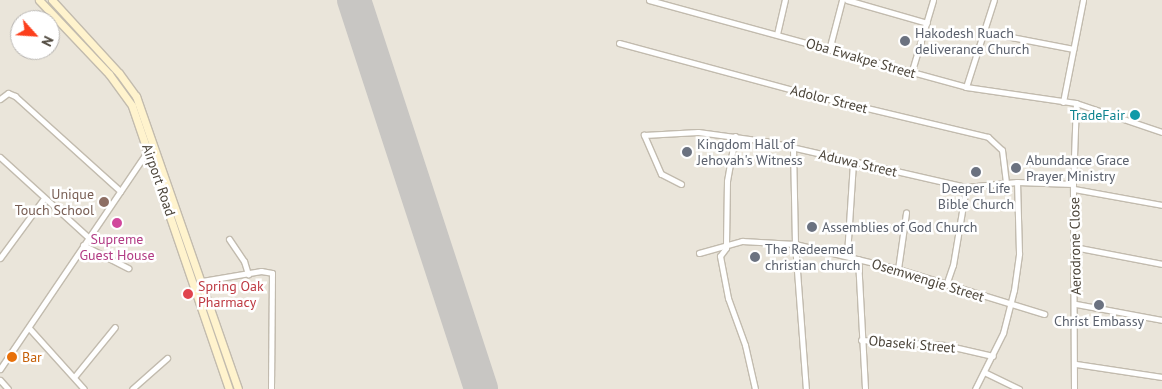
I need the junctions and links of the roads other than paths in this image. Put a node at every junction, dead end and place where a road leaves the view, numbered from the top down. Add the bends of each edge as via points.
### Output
1 (39, 0) edge
2 (52, 0) edge
3 (653, 0) edge
4 (785, 0) edge
5 (842, 0) edge
6 (847, 0) edge
7 (934, 0) edge
8 (994, 0) edge
9 (1082, 0) edge
10 (927, 23) junction
11 (985, 32) junction
12 (777, 34) junction
13 (619, 43) dead end
14 (1073, 49) junction
15 (829, 50) junction
16 (911, 74) junction
17 (966, 87) junction
18 (0, 99) edge
19 (1063, 102) junction
20 (1076, 103) junction
21 (1162, 132) edge
22 (734, 136) junction
23 (793, 148) junction
24 (148, 150) junction
25 (0, 157) edge
26 (853, 161) junction
27 (1017, 182) junction
28 (681, 184) dead end
29 (1006, 184) junction
30 (966, 186) junction
31 (1073, 186) junction
32 (120, 191) junction
33 (44, 198) junction
34 (1162, 205) edge
35 (906, 213) dead end
36 (88, 238) junction
37 (229, 239) dead end
38 (796, 244) junction
39 (84, 245) junction
40 (186, 246) junction
41 (1074, 247) junction
42 (726, 248) junction
43 (699, 253) dead end
44 (847, 255) junction
45 (0, 258) edge
46 (858, 259) junction
47 (1162, 264) edge
48 (128, 268) dead end
49 (898, 269) junction
50 (248, 274) junction
51 (202, 281) junction
52 (946, 285) junction
53 (1076, 304) junction
54 (1010, 305) junction
55 (1044, 314) dead end
56 (1162, 320) edge
57 (115, 327) dead end
58 (29, 328) junction
59 (861, 340) junction
60 (0, 356) edge
61 (992, 356) junction
62 (166, 358) dead end
63 (5, 362) junction
64 (1076, 364) junction
65 (0, 369) edge
66 (984, 372) junction
67 (76, 376) junction
68 (1162, 377) edge
69 (0, 380) edge
70 (8, 389) edge
71 (84, 389) edge
72 (132, 389) edge
73 (229, 389) edge
74 (238, 389) edge
75 (271, 389) edge
76 (755, 389) edge
77 (806, 389) edge
78 (865, 389) edge
79 (975, 389) edge
80 (1019, 389) edge
81 (1074, 389) edge

1 - 24 main road, Airport Road via 120,86 132,106
2 - 40 main road, Airport Road via 136,96
3 - 12 street, Oba Ewakpe Street
4 - 12 street
5 - 15 street
6 - 10 street
7 - 10 street
8 - 11 street
9 - 14 street
10 - 16 street
11 - 14 street
11 - 17 street
12 - 15 street, Oba Ewakpe Street
13 - 29 street, Adolor Street via 808,94 988,137 1002,150
14 - 19 street
15 - 16 street, Oba Ewakpe Street
16 - 17 street, Oba Ewakpe Street
17 - 19 street, Oba Ewakpe Street
18 - 32 street via 8,93 15,96
19 - 20 street, Oba Ewakpe Street
20 - 21 street, Oba Ewakpe Street
20 - 31 street, Aerodrone Close
22 - 23 street, Aduwa Street
22 - 28 street, Aduwa Street via 698,132 644,135 661,174
22 - 42 street via 728,181
23 - 26 street, Aduwa Street
23 - 38 street
24 - 32 street
24 - 40 main road, Airport Road
25 - 33 street
26 - 30 street, Aduwa Street
26 - 44 street
27 - 29 street, Aduwa Street
27 - 31 street, Aduwa Street
27 - 54 street via 1019,254
29 - 30 street, Aduwa Street
30 - 52 street
31 - 34 street, Aduwa Street
31 - 41 street, Aerodrone Close
32 - 36 street
33 - 36 street
33 - 45 street
35 - 49 street
36 - 39 street
37 - 50 street via 244,261
38 - 42 street, Osemwengie Street via 742,241
38 - 44 street, Osemwengie Street
38 - 77 street
39 - 48 street
39 - 58 street
40 - 51 main road, Airport Road
40 - 73 main road, Airport Road
41 - 47 street
41 - 53 street, Aerodrone Close
42 - 43 street, Osemwengie Street
42 - 76 street via 720,256 728,298 745,345
44 - 46 street, Osemwengie Street
46 - 49 street, Osemwengie Street
46 - 59 street
49 - 52 street, Osemwengie Street
50 - 51 street
50 - 75 street via 266,271 273,278
51 - 74 main road, Airport Road
52 - 54 street, Osemwengie Street
53 - 56 street
53 - 64 street, Aerodrone Close
54 - 55 street, Osemwengie Street
54 - 61 street
57 - 67 street
58 - 63 street
58 - 67 street
59 - 61 street, Obaseki Street via 945,345
59 - 78 street
60 - 63 street
61 - 66 street
62 - 72 street
63 - 65 street
64 - 68 street
64 - 81 street, Aerodrone Close
66 - 79 street
66 - 80 street
67 - 71 street
69 - 70 street

